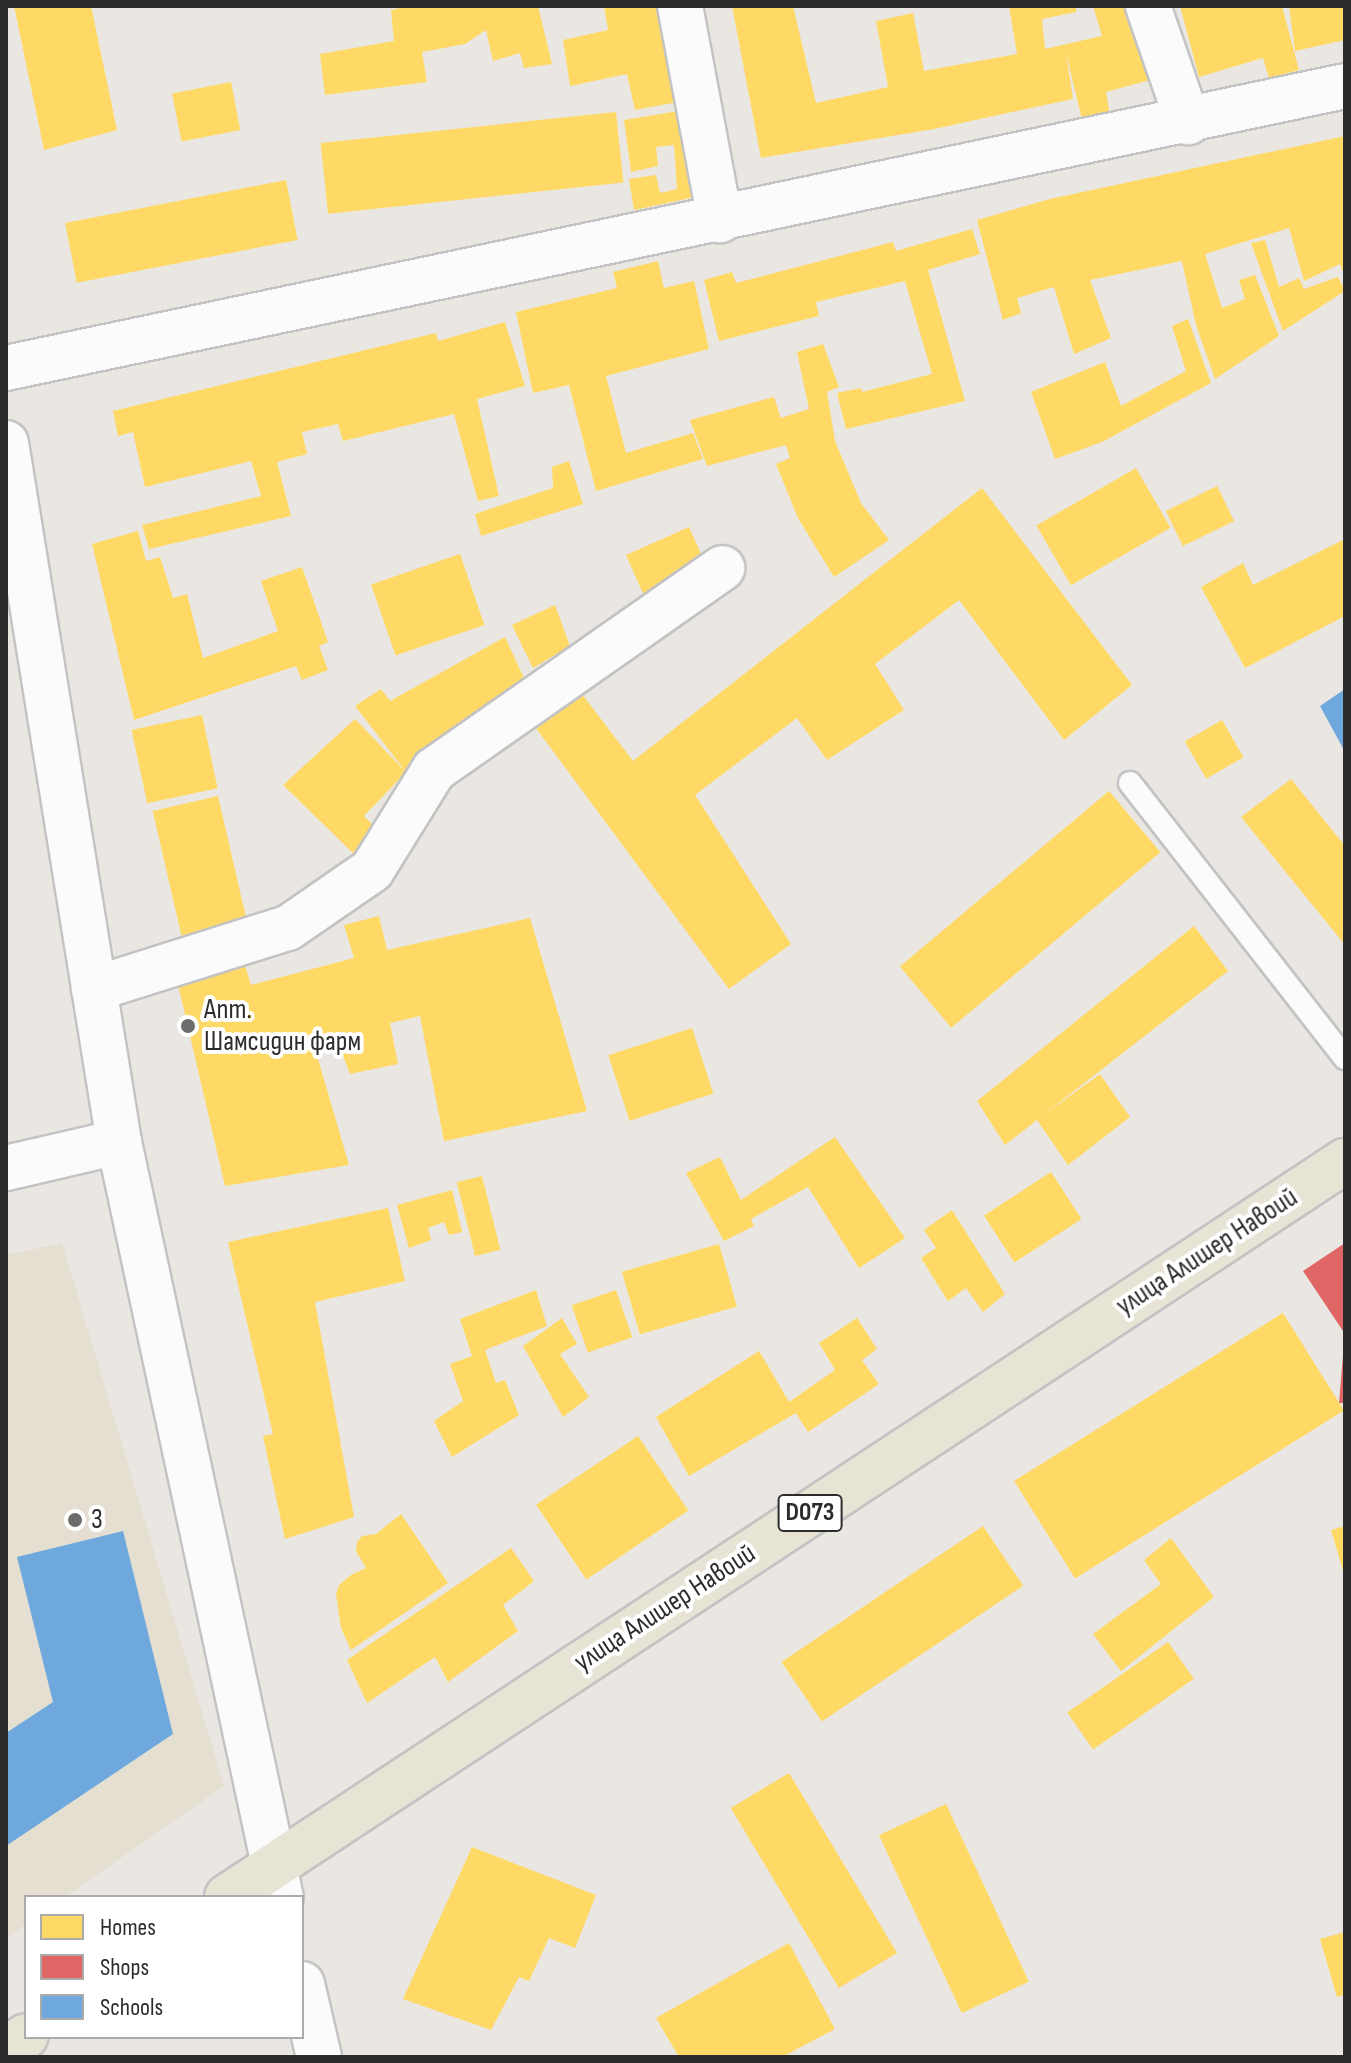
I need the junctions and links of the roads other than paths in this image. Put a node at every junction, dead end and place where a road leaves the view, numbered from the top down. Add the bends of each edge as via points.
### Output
1 (680, 6) edge
2 (1148, 6) edge
3 (1345, 86) edge
4 (1188, 122) junction
5 (720, 220) junction
6 (6, 368) edge
7 (6, 443) edge
8 (722, 568) dead end
9 (1130, 783) dead end
10 (94, 989) junction
11 (1345, 1058) edge
12 (119, 1142) junction
13 (1345, 1161) edge
14 (6, 1168) edge
15 (278, 1881) edge
16 (233, 1895) edge
17 (304, 1993) edge
18 (24, 2037) edge
19 (6, 2050) edge
20 (319, 2057) edge

1 - 5 street
2 - 4 street
3 - 4 street
4 - 5 street
5 - 6 street
7 - 10 street
8 - 10 street via 434,770 372,870 288,928
9 - 11 lane
10 - 12 street
12 - 14 street
12 - 15 street
13 - 15 main road, улица Алишер Навоий / D073
15 - 16 main road, улица Алишер Навоий / D073
17 - 20 street
18 - 19 main road

